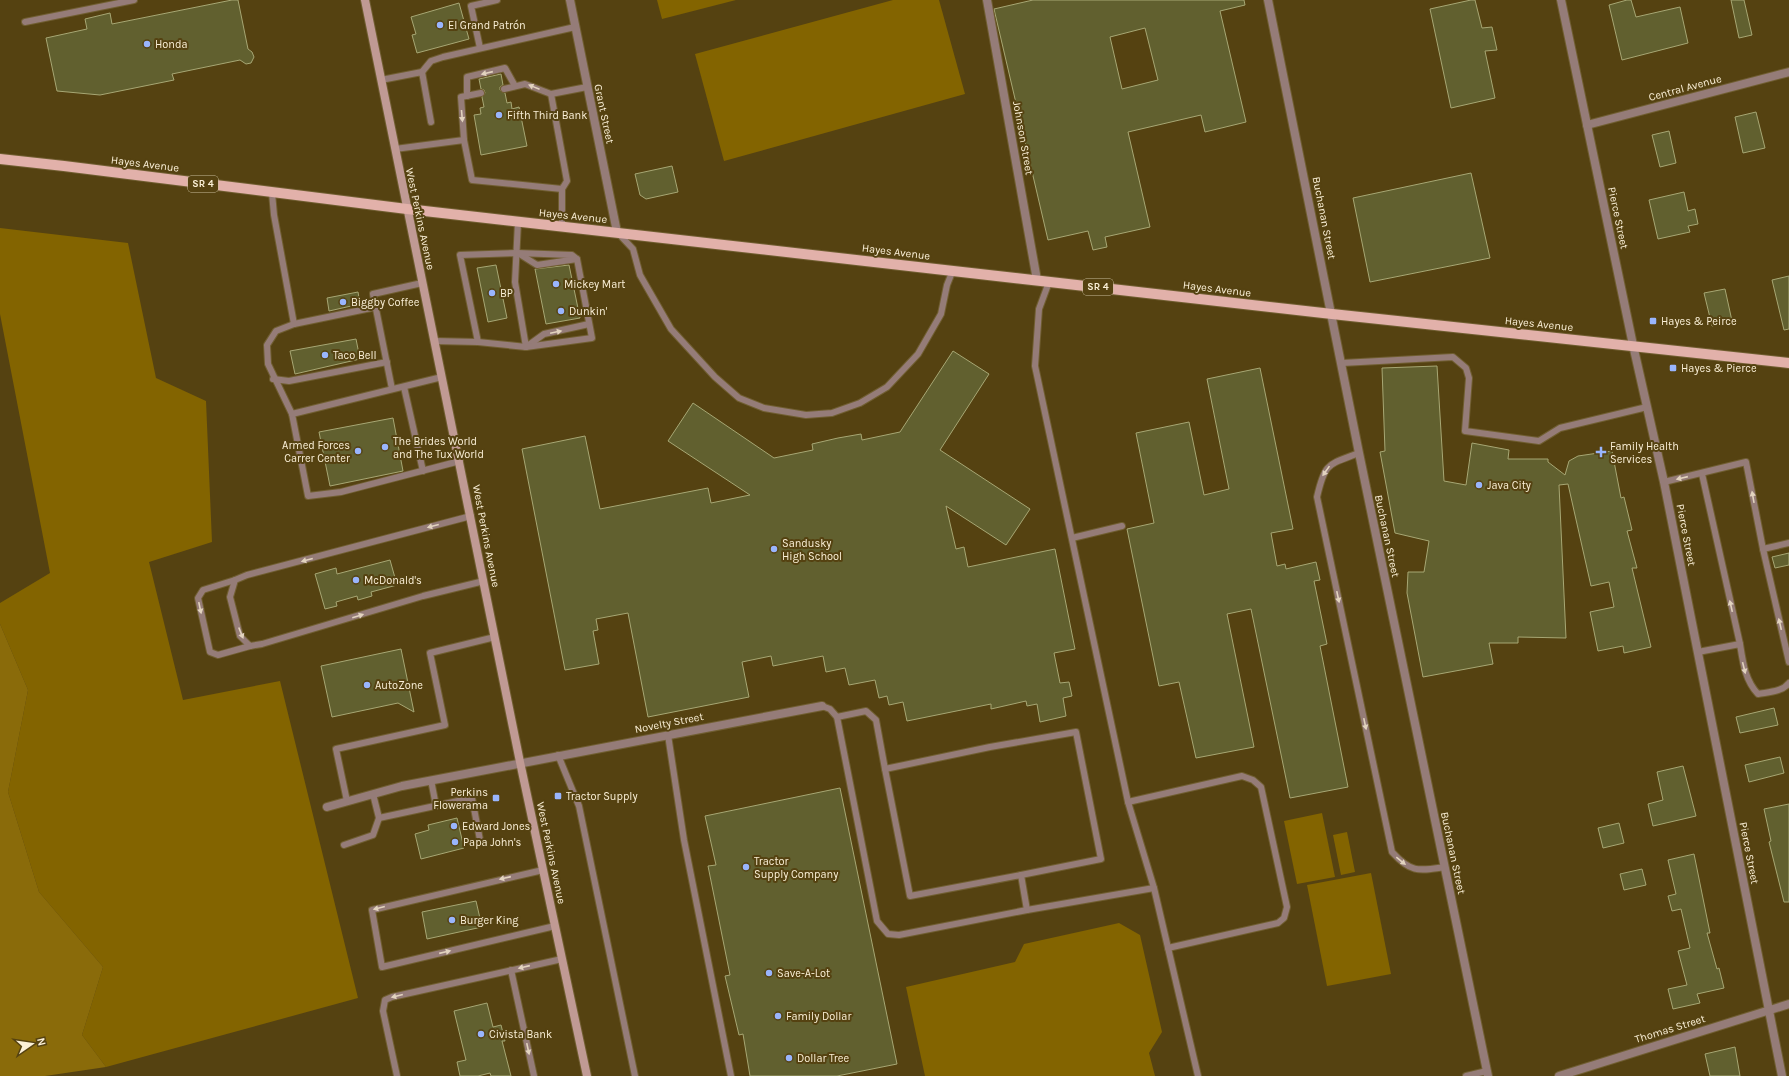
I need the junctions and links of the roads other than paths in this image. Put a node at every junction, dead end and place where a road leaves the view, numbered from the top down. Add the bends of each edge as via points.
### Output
1 (134, 0) edge
2 (365, 0) edge
3 (497, 0) edge
4 (570, 0) edge
5 (987, 0) edge
6 (1268, 0) edge
7 (1561, 0) edge
8 (25, 22) dead end
9 (575, 27) junction
10 (480, 48) junction
11 (422, 72) junction
12 (1789, 72) edge
13 (381, 80) junction
14 (515, 86) junction
15 (587, 87) junction
16 (504, 89) dead end
17 (482, 93) dead end
18 (551, 94) junction
19 (467, 96) junction
20 (431, 122) dead end
21 (1587, 125) junction
22 (464, 140) junction
23 (394, 149) junction
24 (0, 159) edge
25 (562, 189) junction
26 (272, 193) junction
27 (407, 209) junction
28 (518, 222) junction
29 (562, 226) junction
30 (617, 232) junction
31 (517, 253) junction
32 (577, 259) junction
33 (953, 270) junction
34 (1037, 280) junction
35 (1049, 282) junction
36 (422, 283) junction
37 (376, 307) junction
38 (1332, 314) junction
39 (294, 324) junction
40 (590, 324) junction
41 (434, 341) junction
42 (478, 342) junction
43 (1633, 345) junction
44 (526, 348) junction
45 (387, 362) junction
46 (1342, 362) junction
47 (1789, 363) edge
48 (442, 377) junction
49 (273, 379) junction
50 (404, 387) junction
51 (392, 390) junction
52 (1647, 407) junction
53 (292, 414) junction
54 (1359, 453) junction
55 (460, 461) junction
56 (423, 471) junction
57 (1702, 474) junction
58 (1664, 482) junction
59 (470, 516) junction
60 (1122, 526) dead end
61 (1072, 538) junction
62 (1789, 543) edge
63 (1763, 549) junction
64 (235, 580) junction
65 (484, 581) junction
66 (495, 637) junction
67 (1740, 644) junction
68 (250, 646) junction
69 (1698, 652) junction
70 (1789, 662) edge
71 (1789, 683) edge
72 (822, 706) joint
73 (836, 717) junction
74 (668, 734) junction
75 (558, 755) junction
76 (520, 762) junction
77 (885, 769) junction
78 (431, 780) junction
79 (373, 794) junction
80 (347, 801) junction
81 (1128, 802) junction
82 (327, 806) dead end
83 (436, 806) junction
84 (379, 818) junction
85 (480, 840) dead end
86 (344, 845) dead end
87 (1445, 867) junction
88 (543, 870) junction
89 (1021, 875) junction
90 (1154, 888) junction
91 (1027, 910) junction
92 (555, 926) junction
93 (1168, 948) junction
94 (562, 959) junction
95 (511, 970) junction
96 (1789, 1004) edge
97 (1768, 1010) junction
98 (1487, 1074) edge
99 (397, 1076) edge
100 (534, 1076) edge
101 (587, 1076) edge
102 (635, 1076) edge
103 (731, 1076) edge
104 (1198, 1076) edge
105 (1466, 1076) edge
106 (1559, 1076) edge
107 (1782, 1076) edge

1 - 8 lane
2 - 13 main road, West Perkins Avenue
3 - 10 lane via 472,6
4 - 9 street, Grant Street
5 - 34 street, Johnson Street
6 - 38 street, Buchanan Street
7 - 21 street, Pierce Street
9 - 10 lane
9 - 15 street, Grant Street
10 - 11 lane via 431,61
11 - 13 lane
11 - 20 lane
12 - 21 street, Central Avenue
13 - 23 main road, West Perkins Avenue
14 - 16 lane
18 -> 14 lane via 525,84
14 -> 19 lane via 505,68 467,77
15 - 18 lane
15 - 30 street, Grant Street
17 - 19 lane
18 - 25 lane via 567,181
19 -> 22 lane via 461,97
21 - 43 street, Pierce Street
22 - 23 lane
22 - 25 lane via 472,180
23 - 27 main road, West Perkins Avenue
24 - 26 main road, Hayes Avenue / SR 4
25 - 29 lane
26 - 27 main road, Hayes Avenue / SR 4
26 - 39 lane
27 - 28 main road, Hayes Avenue / SR 4
27 - 36 main road, West Perkins Avenue
28 - 29 main road, Hayes Avenue / SR 4
28 - 31 lane
29 - 30 main road, Hayes Avenue / SR 4
30 - 33 main road, Hayes Avenue / SR 4
30 - 33 lane via 633,249 640,276 671,329 715,377 739,398 764,408 806,415 832,413 860,403 887,387 918,354 941,314
31 - 32 lane via 572,255
31 - 32 lane via 537,265
31 - 42 lane via 460,255
31 - 44 lane via 515,282
32 - 40 lane
33 - 34 main road, Hayes Avenue / SR 4
34 - 35 main road, Hayes Avenue / SR 4
35 - 38 main road, Hayes Avenue / SR 4
35 - 61 lane via 1039,310 1035,366
36 - 37 lane via 373,294
36 - 41 main road, West Perkins Avenue
37 - 39 lane
37 - 45 lane
38 - 43 main road, Hayes Avenue / SR 4
38 - 46 street, Buchanan Street
39 - 49 lane via 276,331 267,345 268,364
44 -> 40 lane via 544,334
40 - 44 lane via 592,338
41 - 42 lane
41 - 48 main road, West Perkins Avenue
42 - 44 lane
43 - 47 main road, Hayes Avenue / SR 4
43 - 52 street, Pierce Street
45 - 49 lane via 289,381
45 - 51 lane
46 - 52 lane via 1453,357 1466,368 1469,378 1465,431 1539,441 1560,428
46 - 54 street, Buchanan Street
48 - 50 lane
48 - 55 main road, West Perkins Avenue
49 - 53 lane
50 - 51 lane
50 - 56 lane
51 - 53 lane
52 - 58 street, Pierce Street
53 - 56 lane via 308,496 341,492
54 - 87 street, Buchanan Street
54 -> 87 lane via 1331,464 1322,475 1317,497 1392,852 1403,864 1422,871
55 - 56 lane
55 - 59 main road, West Perkins Avenue
57 -> 58 lane
63 -> 57 lane via 1746,462
67 -> 57 lane
58 - 69 street, Pierce Street
59 -> 64 lane
59 - 65 main road, West Perkins Avenue
60 - 61 lane
61 - 81 lane
62 - 63 lane
70 -> 63 lane
64 -> 68 lane via 230,597 240,636
64 -> 68 lane via 203,590 198,598 206,636 210,652 218,656
65 - 66 main road, West Perkins Avenue
68 -> 65 lane
66 - 76 main road, West Perkins Avenue
66 - 80 lane via 430,653 445,725 336,749
67 - 69 lane
67 -> 71 lane via 1749,685 1758,694 1772,692 1786,687
69 - 97 street, Pierce Street
72 - 73 lane via 830,709
72 - 74 street, Novelty Street
73 - 77 lane via 866,711 876,720
73 - 91 lane via 877,921 888,934 899,935
74 - 75 street, Novelty Street
74 - 103 lane via 684,840
75 - 76 street, Novelty Street
75 - 102 lane via 579,806
76 - 78 street, Novelty Street
76 - 88 main road, West Perkins Avenue
77 - 89 lane via 910,896
77 - 89 lane via 1076,732 1101,859
78 - 79 street, Novelty Street
78 - 83 lane
79 - 80 street, Novelty Street
79 - 84 lane
80 - 82 street, Novelty Street
81 - 90 lane
81 - 93 lane via 1242,776 1253,780 1261,787 1287,907 1284,918 1278,924
83 - 84 lane
83 - 85 lane via 472,798
84 - 86 lane via 373,835
87 - 98 street, Buchanan Street
88 - 92 main road, West Perkins Avenue
88 -> 92 lane via 372,910 382,967
89 - 91 lane
90 - 91 lane
90 - 93 lane
92 - 94 main road, West Perkins Avenue
93 - 104 lane
94 -> 95 lane
94 - 101 main road, West Perkins Avenue
95 -> 99 lane via 385,1000 383,1011
95 -> 100 lane
96 - 97 street, Thomas Street
97 - 106 street, Thomas Street
97 - 107 street, Pierce Street
98 - 105 lane

